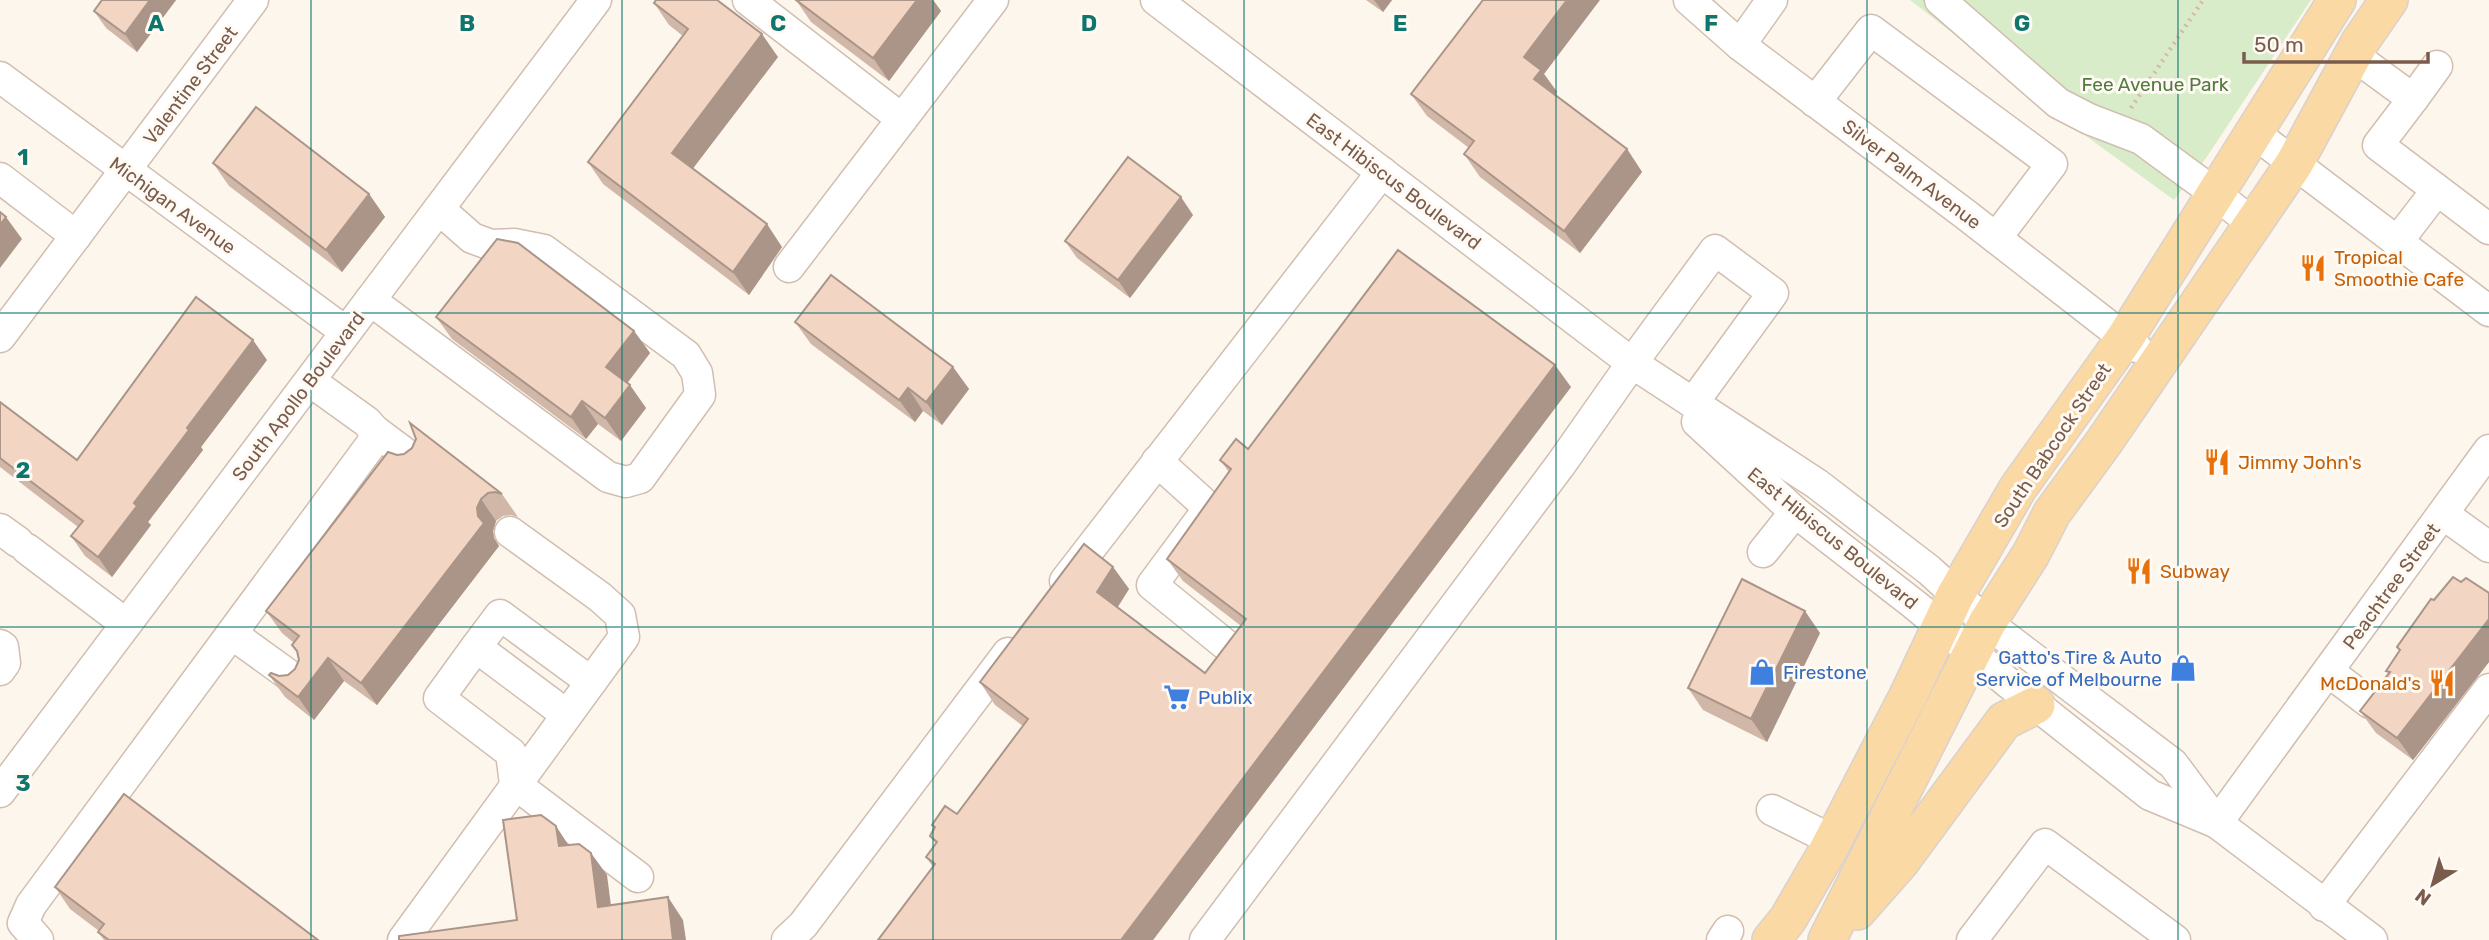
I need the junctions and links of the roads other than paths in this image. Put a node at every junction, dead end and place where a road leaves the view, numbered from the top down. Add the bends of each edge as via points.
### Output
1 (253, 0) edge
2 (596, 0) edge
3 (748, 0) edge
4 (993, 0) edge
5 (1156, 0) edge
6 (1689, 0) edge
7 (1772, 0) edge
8 (1940, 0) edge
9 (2337, 0) edge
10 (2389, 0) edge
11 (1192, 11) edge
12 (1740, 45) junction
13 (2353, 55) junction
14 (2437, 66) dead end
15 (0, 78) edge
16 (2413, 99) junction
17 (1815, 102) junction
18 (902, 119) junction
19 (2253, 133) junction
20 (2294, 164) junction
21 (125, 170) junction
22 (1382, 172) junction
23 (0, 178) edge
24 (2437, 190) junction
25 (2216, 194) junction
26 (439, 209) junction
27 (2253, 224) junction
28 (2489, 229) edge
29 (76, 236) junction
30 (1996, 238) junction
31 (2397, 242) junction
32 (789, 267) dead end
33 (370, 300) junction
34 (2489, 311) edge
35 (346, 332) junction
36 (0, 337) edge
37 (2131, 342) junction
38 (1632, 363) junction
39 (310, 381) junction
40 (1693, 403) junction
41 (374, 430) junction
42 (2489, 450) edge
43 (414, 460) edge
44 (1157, 461) junction
45 (1795, 512) junction
46 (2443, 514) junction
47 (510, 532) dead end
48 (15, 540) edge
49 (2489, 547) edge
50 (1763, 552) dead end
51 (1050, 599) edge
52 (1948, 612) junction
53 (126, 624) junction
54 (1025, 632) edge
55 (232, 634) junction
56 (1980, 638) junction
57 (0, 645) edge
58 (476, 647) junction
59 (1231, 649) edge
60 (0, 670) edge
61 (2329, 672) junction
62 (297, 681) edge
63 (591, 682) junction
64 (2489, 689) edge
65 (2370, 703) edge
66 (2036, 705) junction
67 (567, 715) junction
68 (4, 778) edge
69 (515, 784) junction
70 (1772, 810) dead end
71 (2217, 823) junction
72 (1832, 840) junction
73 (638, 877) dead end
74 (2324, 906) junction
75 (1207, 939) edge
76 (38, 940) edge
77 (403, 940) edge
78 (787, 940) edge
79 (1771, 940) edge
80 (1829, 940) edge
81 (1972, 940) edge
82 (2175, 940) edge
83 (2372, 940) edge

1 - 21 street, Valentine Street
2 - 26 street, South Apollo Boulevard
3 - 18 street
4 - 18 street
5 - 11 street, East Hibiscus Boulevard
6 - 12 street, Silver Palm Avenue
7 - 12 street
8 - 25 street via 2058,103 2141,139
9 - 19 main road, South Babcock Street
10 - 13 main road, South Babcock Street
11 - 22 street, East Hibiscus Boulevard
12 - 17 street, Silver Palm Avenue
13 - 16 street
13 - 20 main road, South Babcock Street
14 - 16 street
15 - 21 street, Michigan Avenue
16 - 24 street via 2378,145
17 - 30 street, Silver Palm Avenue
17 - 30 street via 1871,30 2052,164
18 - 32 street
19 - 20 street
19 - 25 main road, South Babcock Street
20 - 27 main road, South Babcock Street
20 - 31 street
21 - 29 street, Valentine Street
21 - 35 street, Michigan Avenue
22 - 38 street, East Hibiscus Boulevard
22 - 44 street
23 - 29 street
24 - 28 street
24 - 31 street
25 - 27 street
25 - 37 main road, South Babcock Street
26 - 33 street, South Apollo Boulevard
26 - 33 street via 472,238 491,246 514,244 544,250 686,355 697,373 700,395 640,478 625,482 608,477
27 - 56 main road, South Babcock Street via 2052,513
29 - 36 street, Valentine Street
30 - 37 street, Silver Palm Avenue
31 - 34 street
33 - 35 street, South Apollo Boulevard
35 - 39 street, South Apollo Boulevard
37 - 52 main road, South Babcock Street via 2018,488
38 - 40 street, East Hibiscus Boulevard
38 - 40 street via 1716,250 1773,293
38 - 45 street, East Hibiscus Boulevard
38 - 75 street
39 - 41 street
39 - 53 street, South Apollo Boulevard
40 - 52 street, East Hibiscus Boulevard via 1817,484 1929,570
41 - 43 street
41 - 55 street via 373,442
42 - 46 street, Peachtree Street
44 - 51 street
44 - 59 street via 1209,508 1153,585
45 - 50 street
45 - 52 street, East Hibiscus Boulevard via 1915,605
46 - 49 street
46 - 61 street, Peachtree Street
47 - 63 street via 620,615 624,637
48 - 53 street
52 - 56 street
52 - 72 main road, South Babcock Street
53 - 68 street, South Apollo Boulevard
54 - 78 street
55 - 62 street
55 - 76 street via 31,905 23,923
56 - 66 street
56 - 71 street via 2173,764
56 - 80 main road, South Babcock Street
57 - 60 street via 5,663
58 - 63 street via 500,615
58 - 67 street
58 - 69 street via 439,698 511,753
61 - 65 street
61 - 71 street, Peachtree Street
63 - 67 street
64 - 74 street
66 - 71 street via 2150,795
66 - 80 main road via 2004,721 1901,861
67 - 69 street
69 - 73 street
69 - 77 street
70 - 72 street
71 - 74 street
72 - 79 main road, South Babcock Street via 1788,919
74 - 83 street
81 - 82 street via 2045,844

